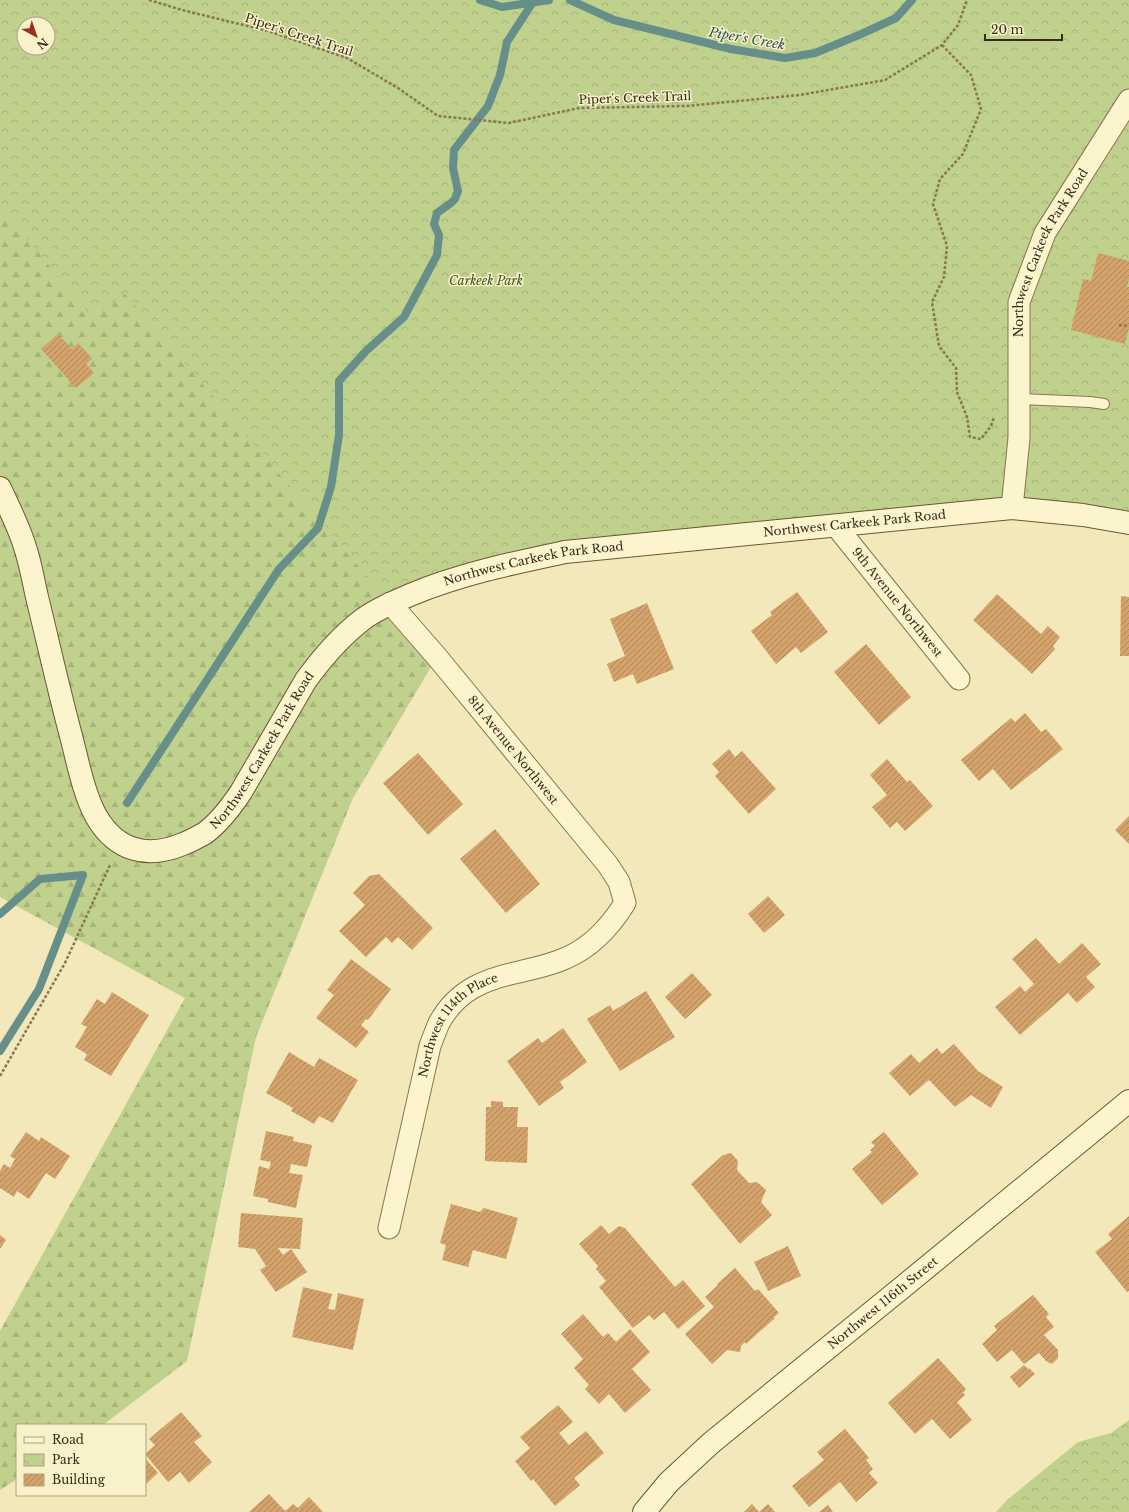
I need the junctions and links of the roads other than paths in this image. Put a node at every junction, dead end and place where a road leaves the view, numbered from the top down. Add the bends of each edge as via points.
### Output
1 (1129, 100) edge
2 (1020, 398) junction
3 (1104, 404) dead end
4 (0, 488) edge
5 (1012, 508) junction
6 (1129, 523) edge
7 (836, 526) junction
8 (390, 603) junction
9 (960, 679) dead end
10 (625, 903) joint
11 (1129, 1101) edge
12 (389, 1228) dead end
13 (644, 1512) edge

1 - 2 street, Northwest Carkeek Park Road via 1045,233 1019,302
2 - 3 lane
2 - 5 street, Northwest Carkeek Park Road
4 - 8 street, Northwest Carkeek Park Road via 24,543 66,719 86,790 96,815 107,830 120,843 135,850 166,850 205,833 219,820 241,792 306,680 318,664 363,619
5 - 6 street via 1083,515
5 - 7 street, Northwest Carkeek Park Road
7 - 8 street, Northwest Carkeek Park Road via 565,552 460,577
7 - 9 street, 9th Avenue Northwest
8 - 10 street, 8th Avenue Northwest via 608,865 620,882
10 - 12 street, Northwest 114th Place via 612,923 581,951 550,964 492,978 472,987 450,1007 439,1023 430,1046
11 - 13 street, Northwest 116th Street via 710,1443 669,1482

